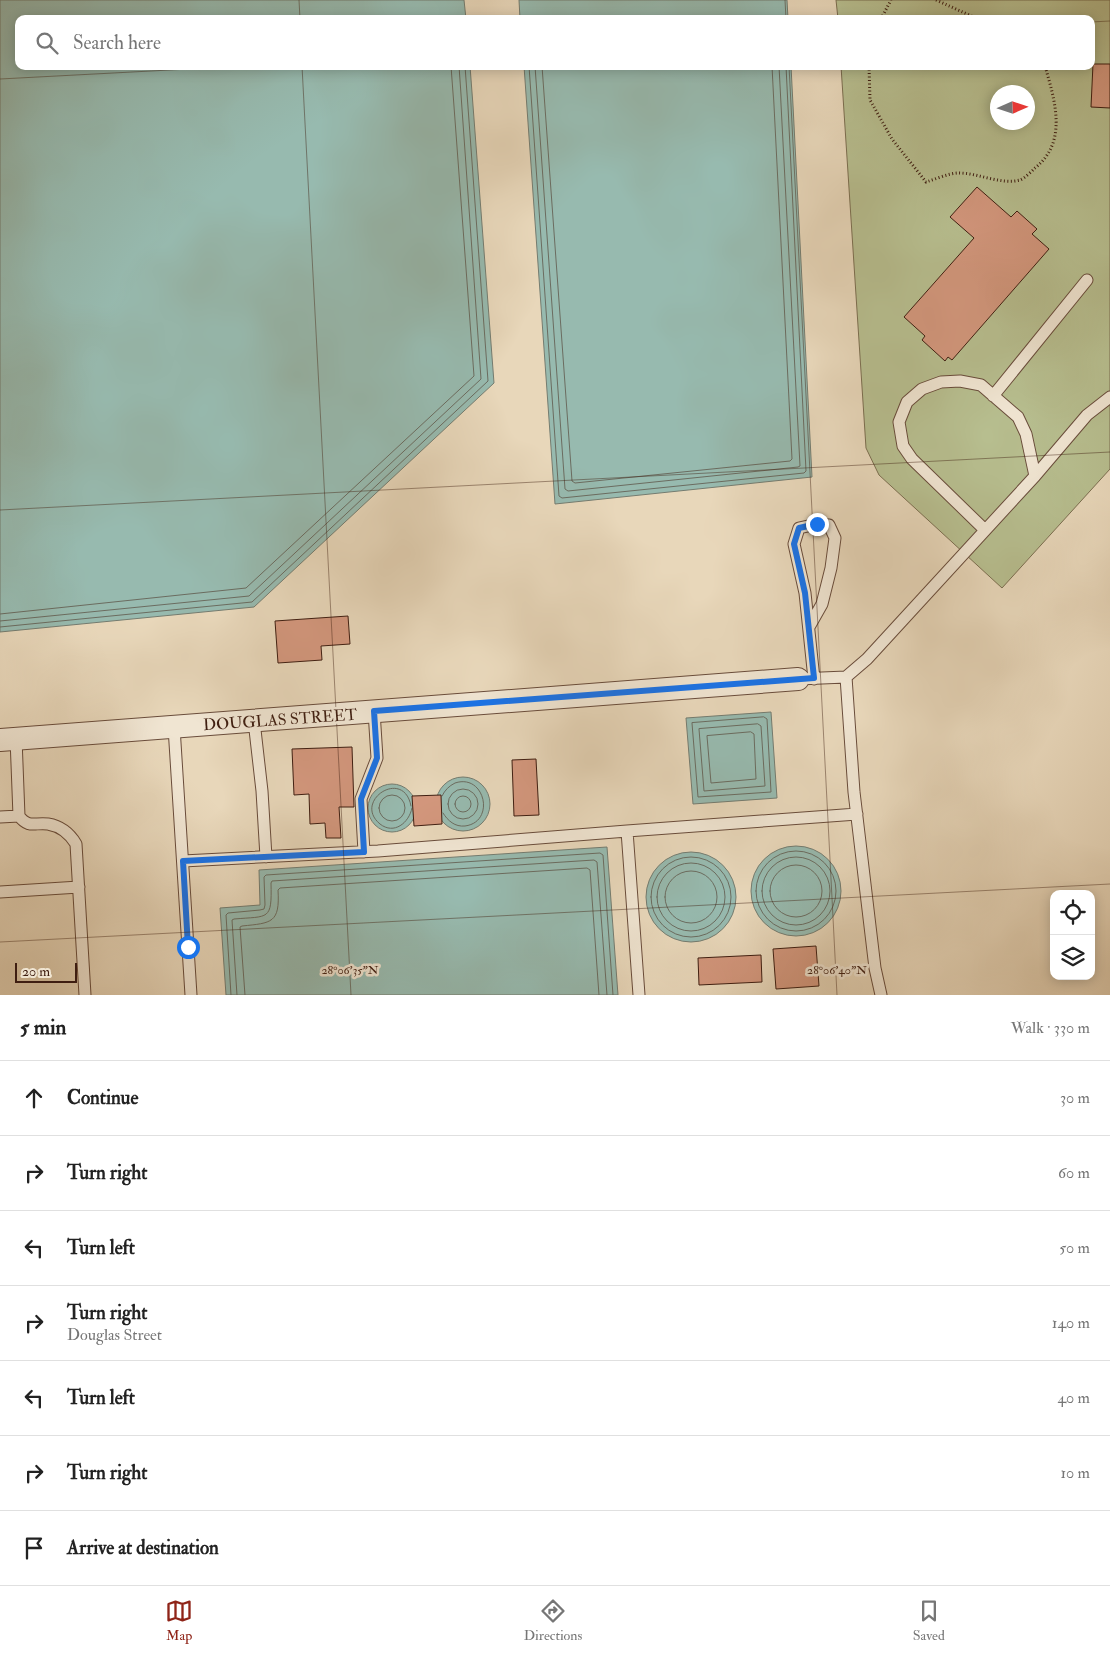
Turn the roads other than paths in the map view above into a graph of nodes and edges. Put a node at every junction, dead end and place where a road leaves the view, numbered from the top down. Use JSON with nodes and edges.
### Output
{"nodes":[{"id":1,"x":1087,"y":280,"type":"dead end"},
{"id":2,"x":993,"y":396,"type":"junction"},
{"id":3,"x":1110,"y":396,"type":"edge"},
{"id":4,"x":1035,"y":476,"type":"junction"},
{"id":5,"x":985,"y":530,"type":"junction"},
{"id":6,"x":809,"y":627,"type":"junction"},
{"id":7,"x":846,"y":677,"type":"junction"},
{"id":8,"x":806,"y":679,"type":"junction"},
{"id":9,"x":374,"y":711,"type":"junction"},
{"id":10,"x":254,"y":721,"type":"junction"},
{"id":11,"x":174,"y":727,"type":"junction"},
{"id":12,"x":8,"y":739,"type":"edge"},
{"id":13,"x":857,"y":814,"type":"junction"},
{"id":14,"x":19,"y":816,"type":"junction"},
{"id":15,"x":0,"y":817,"type":"edge"},
{"id":16,"x":628,"y":831,"type":"junction"},
{"id":17,"x":364,"y":852,"type":"junction"},
{"id":18,"x":266,"y":857,"type":"junction"},
{"id":19,"x":183,"y":861,"type":"junction"},
{"id":20,"x":79,"y":887,"type":"junction"},
{"id":21,"x":0,"y":892,"type":"edge"},
{"id":22,"x":85,"y":995,"type":"edge"},
{"id":23,"x":191,"y":995,"type":"edge"},
{"id":24,"x":639,"y":995,"type":"edge"},
{"id":25,"x":881,"y":995,"type":"edge"}],
"edges":[{"from":1,"to":2,"type":"lane"},
{"from":2,"to":4,"type":"lane"},
{"from":2,"to":5,"type":"lane"},
{"from":3,"to":4,"type":"lane"},
{"from":4,"to":5,"type":"lane"},
{"from":5,"to":7,"type":"lane"},
{"from":6,"to":6,"type":"lane"},
{"from":6,"to":8,"type":"lane"},
{"from":7,"to":8,"type":"lane"},
{"from":7,"to":13,"type":"lane"},
{"from":8,"to":9,"type":"street","name":"DOUGLAS STREET"},
{"from":9,"to":10,"type":"street","name":"DOUGLAS STREET"},
{"from":9,"to":17,"type":"lane"},
{"from":10,"to":11,"type":"street","name":"DOUGLAS STREET"},
{"from":10,"to":18,"type":"lane"},
{"from":11,"to":12,"type":"street","name":"DOUGLAS STREET"},
{"from":11,"to":19,"type":"lane"},
{"from":12,"to":14,"type":"lane"},
{"from":13,"to":16,"type":"lane"},
{"from":13,"to":25,"type":"lane"},
{"from":14,"to":15,"type":"lane"},
{"from":14,"to":20,"type":"lane"},
{"from":16,"to":17,"type":"lane"},
{"from":16,"to":24,"type":"lane"},
{"from":17,"to":18,"type":"lane"},
{"from":18,"to":19,"type":"lane"},
{"from":19,"to":23,"type":"lane"},
{"from":20,"to":21,"type":"lane"},
{"from":20,"to":22,"type":"lane"}]}
